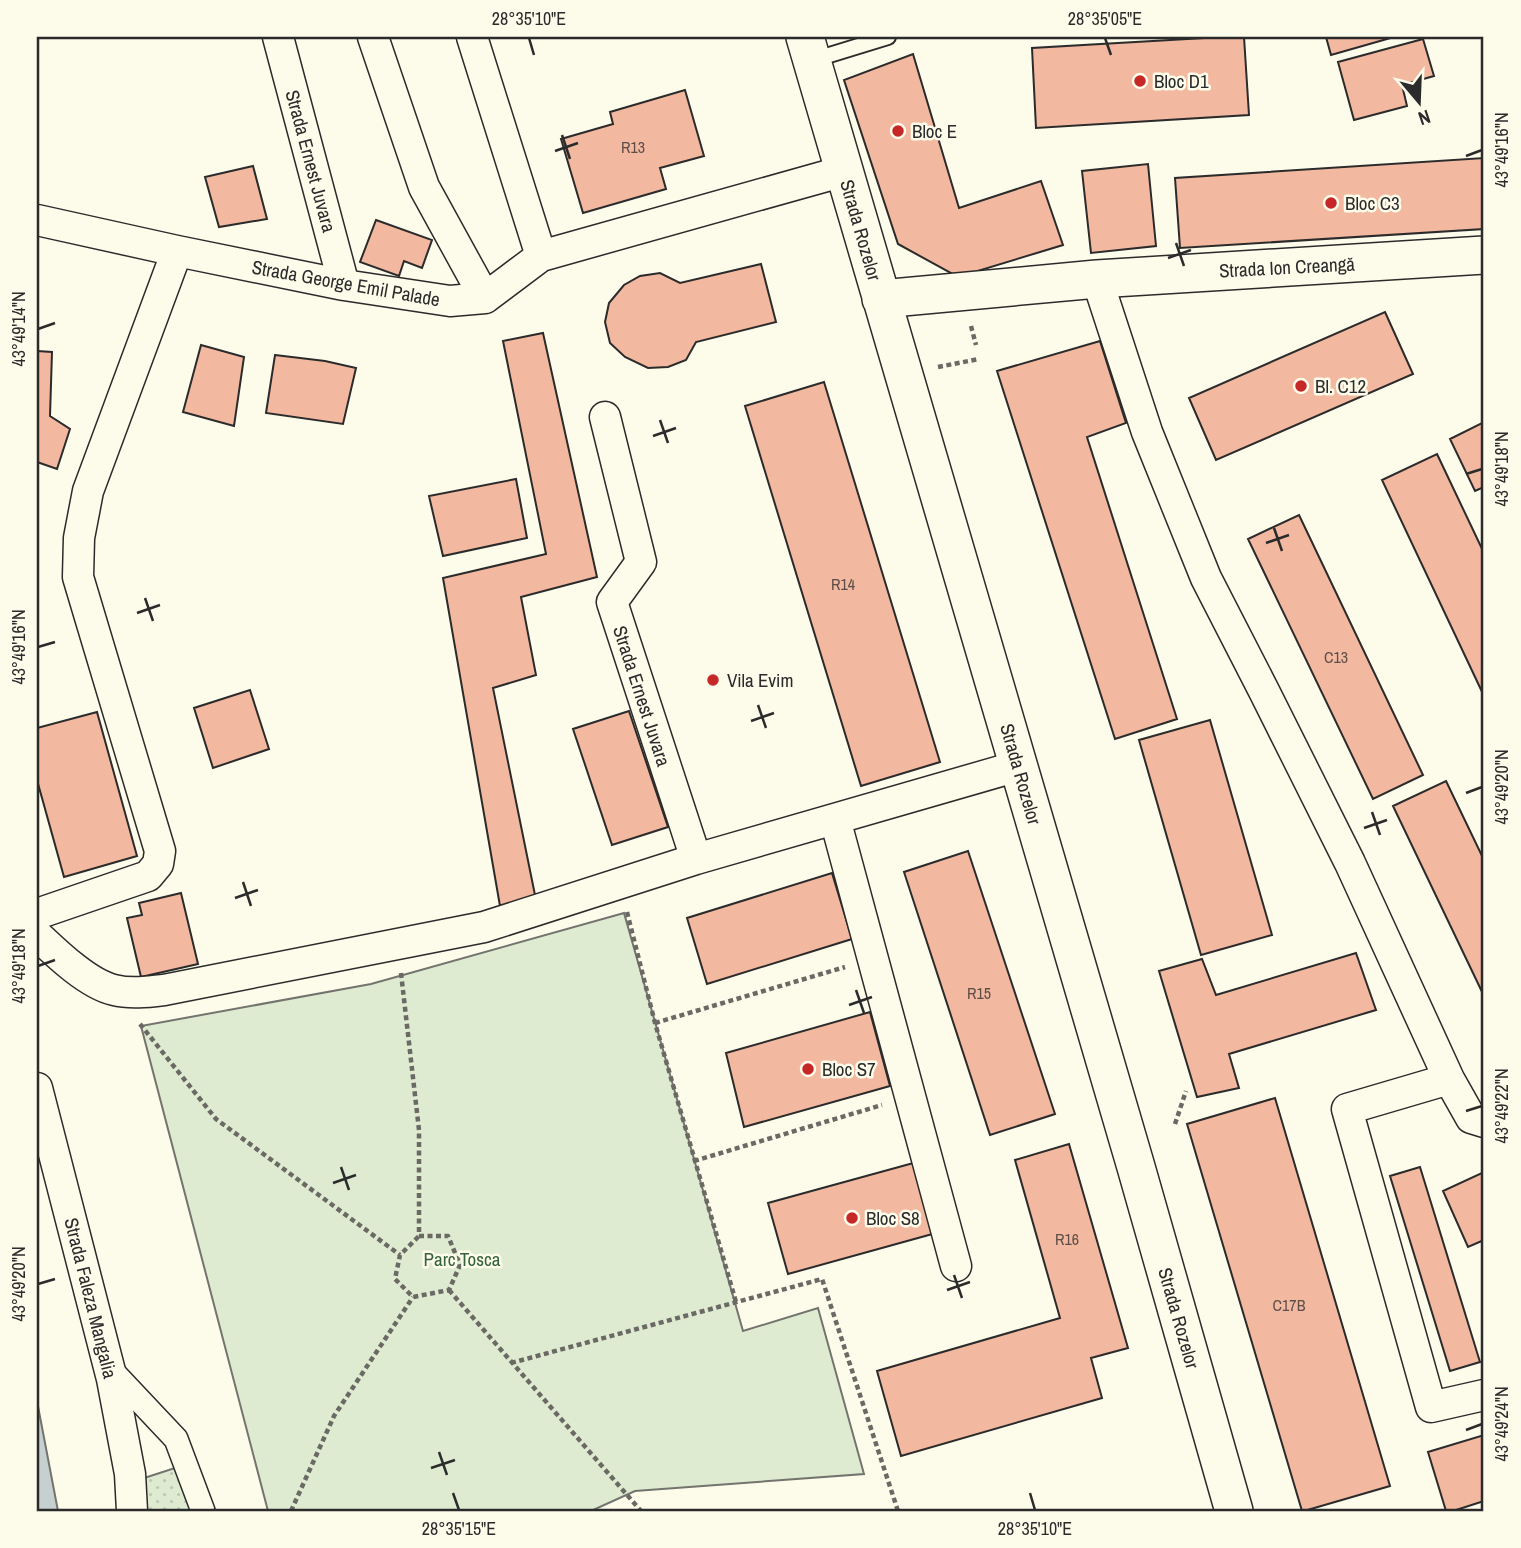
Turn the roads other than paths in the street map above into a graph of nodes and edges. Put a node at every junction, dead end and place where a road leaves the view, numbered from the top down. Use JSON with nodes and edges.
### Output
{"nodes":[{"id":1,"x":278,"y":37,"type":"edge"},
{"id":2,"x":373,"y":37,"type":"edge"},
{"id":3,"x":472,"y":37,"type":"edge"},
{"id":4,"x":888,"y":37,"type":"edge"},
{"id":5,"x":808,"y":49,"type":"edge"},
{"id":6,"x":844,"y":171,"type":"junction"},
{"id":7,"x":37,"y":220,"type":"edge"},
{"id":8,"x":177,"y":251,"type":"junction"},
{"id":9,"x":1484,"y":255,"type":"edge"},
{"id":10,"x":541,"y":256,"type":"junction"},
{"id":11,"x":1097,"y":279,"type":"junction"},
{"id":12,"x":344,"y":285,"type":"junction"},
{"id":13,"x":485,"y":298,"type":"junction"},
{"id":14,"x":881,"y":299,"type":"junction"},
{"id":15,"x":605,"y":417,"type":"dead end"},
{"id":16,"x":1018,"y":766,"type":"junction"},
{"id":17,"x":835,"y":819,"type":"junction"},
{"id":18,"x":696,"y":859,"type":"junction"},
{"id":19,"x":37,"y":914,"type":"edge"},
{"id":20,"x":37,"y":935,"type":"edge"},
{"id":21,"x":1449,"y":1079,"type":"junction"},
{"id":22,"x":37,"y":1088,"type":"edge"},
{"id":23,"x":1484,"y":1122,"type":"edge"},
{"id":24,"x":956,"y":1266,"type":"dead end"},
{"id":25,"x":110,"y":1368,"type":"junction"},
{"id":26,"x":1484,"y":1395,"type":"edge"},
{"id":27,"x":132,"y":1511,"type":"edge"},
{"id":28,"x":203,"y":1511,"type":"edge"},
{"id":29,"x":1234,"y":1511,"type":"edge"}],
"edges":[{"from":1,"to":12,"type":"street","name":"Strada Ernest Juvara"},
{"from":2,"to":13,"type":"street"},
{"from":3,"to":10,"type":"street"},
{"from":4,"to":5,"type":"lane"},
{"from":5,"to":6,"type":"street","name":"Strada Rozelor"},
{"from":6,"to":10,"type":"street"},
{"from":6,"to":14,"type":"street","name":"Strada Rozelor"},
{"from":7,"to":8,"type":"street","name":"Strada George Emil Palade"},
{"from":8,"to":12,"type":"street","name":"Strada George Emil Palade"},
{"from":8,"to":19,"type":"street"},
{"from":9,"to":11,"type":"street","name":"Strada Ion Creangă"},
{"from":10,"to":13,"type":"street"},
{"from":11,"to":14,"type":"street","name":"Strada Ion Creangă"},
{"from":11,"to":21,"type":"street"},
{"from":12,"to":13,"type":"street","name":"Strada George Emil Palade"},
{"from":14,"to":16,"type":"street","name":"Strada Rozelor"},
{"from":15,"to":18,"type":"street","name":"Strada Ernest Juvara"},
{"from":16,"to":17,"type":"street"},
{"from":16,"to":29,"type":"street","name":"Strada Rozelor"},
{"from":17,"to":18,"type":"street"},
{"from":17,"to":24,"type":"street"},
{"from":18,"to":20,"type":"street"},
{"from":21,"to":23,"type":"street"},
{"from":21,"to":26,"type":"street"},
{"from":22,"to":25,"type":"street","name":"Strada Faleza Mangalia"},
{"from":25,"to":27,"type":"street","name":"Strada Faleza Mangalia"},
{"from":25,"to":28,"type":"street"}]}
